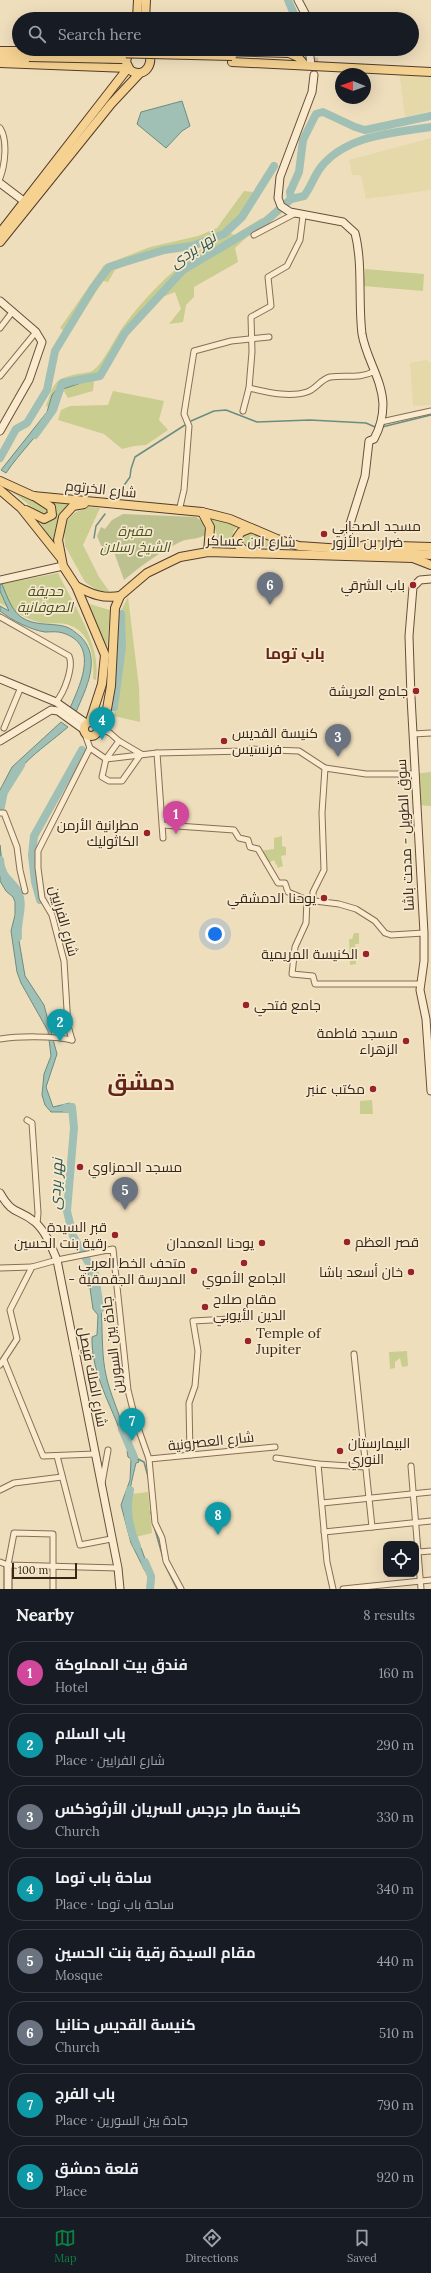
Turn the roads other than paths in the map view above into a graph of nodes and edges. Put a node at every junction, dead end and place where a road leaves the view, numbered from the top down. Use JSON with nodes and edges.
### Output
{"nodes":[{"id":1,"x":138,"y":0,"type":"edge"},
{"id":2,"x":146,"y":0,"type":"edge"},
{"id":3,"x":297,"y":0,"type":"edge"},
{"id":4,"x":137,"y":12,"type":"edge"},
{"id":5,"x":145,"y":12,"type":"edge"},
{"id":6,"x":301,"y":12,"type":"edge"},
{"id":7,"x":304,"y":12,"type":"edge"},
{"id":8,"x":0,"y":46,"type":"edge"},
{"id":9,"x":12,"y":47,"type":"edge"},
{"id":10,"x":0,"y":51,"type":"edge"},
{"id":11,"x":12,"y":52,"type":"edge"},
{"id":12,"x":12,"y":56,"type":"edge"},
{"id":13,"x":110,"y":56,"type":"edge"},
{"id":14,"x":128,"y":56,"type":"edge"},
{"id":15,"x":148,"y":56,"type":"edge"},
{"id":16,"x":296,"y":56,"type":"edge"},
{"id":17,"x":308,"y":56,"type":"edge"},
{"id":18,"x":0,"y":57,"type":"edge"},
{"id":19,"x":0,"y":63,"type":"edge"},
{"id":20,"x":307,"y":65,"type":"junction"},
{"id":21,"x":111,"y":67,"type":"junction"},
{"id":22,"x":128,"y":68,"type":"junction"},
{"id":23,"x":431,"y":72,"type":"edge"},
{"id":24,"x":139,"y":74,"type":"junction"},
{"id":25,"x":314,"y":75,"type":"tunnel mouth"},
{"id":26,"x":119,"y":79,"type":"junction"},
{"id":27,"x":0,"y":128,"type":"edge"},
{"id":28,"x":0,"y":178,"type":"edge"},
{"id":29,"x":0,"y":183,"type":"edge"},
{"id":30,"x":27,"y":203,"type":"junction"},
{"id":31,"x":292,"y":213,"type":"junction"},
{"id":32,"x":302,"y":216,"type":"junction"},
{"id":33,"x":0,"y":233,"type":"edge"},
{"id":34,"x":254,"y":235,"type":"dead end"},
{"id":35,"x":0,"y":242,"type":"edge"},
{"id":36,"x":0,"y":301,"type":"edge"},
{"id":37,"x":13,"y":311,"type":"junction"},
{"id":38,"x":0,"y":328,"type":"edge"},
{"id":39,"x":36,"y":332,"type":"junction"},
{"id":40,"x":269,"y":337,"type":"dead end"},
{"id":41,"x":252,"y":339,"type":"junction"},
{"id":42,"x":375,"y":371,"type":"junction"},
{"id":43,"x":0,"y":376,"type":"edge"},
{"id":44,"x":249,"y":388,"type":"junction"},
{"id":45,"x":243,"y":411,"type":"dead end"},
{"id":46,"x":431,"y":411,"type":"edge"},
{"id":47,"x":381,"y":422,"type":"junction"},
{"id":48,"x":0,"y":430,"type":"edge"},
{"id":49,"x":0,"y":481,"type":"edge"},
{"id":50,"x":0,"y":490,"type":"edge"},
{"id":51,"x":33,"y":496,"type":"junction"},
{"id":52,"x":95,"y":503,"type":"junction"},
{"id":53,"x":22,"y":508,"type":"junction"},
{"id":54,"x":179,"y":511,"type":"junction"},
{"id":55,"x":202,"y":512,"type":"junction"},
{"id":56,"x":251,"y":528,"type":"junction"},
{"id":57,"x":431,"y":547,"type":"edge"},
{"id":58,"x":350,"y":550,"type":"junction"},
{"id":59,"x":208,"y":552,"type":"junction"},
{"id":60,"x":247,"y":552,"type":"junction"},
{"id":61,"x":431,"y":554,"type":"edge"},
{"id":62,"x":61,"y":558,"type":"junction"},
{"id":63,"x":63,"y":566,"type":"junction"},
{"id":64,"x":431,"y":566,"type":"edge"},
{"id":65,"x":431,"y":579,"type":"edge"},
{"id":66,"x":1,"y":580,"type":"edge"},
{"id":67,"x":76,"y":586,"type":"junction"},
{"id":68,"x":120,"y":596,"type":"junction"},
{"id":69,"x":0,"y":617,"type":"edge"},
{"id":70,"x":0,"y":680,"type":"edge"},
{"id":71,"x":21,"y":687,"type":"junction"},
{"id":72,"x":56,"y":702,"type":"junction"},
{"id":73,"x":47,"y":711,"type":"junction"},
{"id":74,"x":86,"y":727,"type":"junction"},
{"id":75,"x":98,"y":727,"type":"junction"},
{"id":76,"x":2,"y":728,"type":"edge"},
{"id":77,"x":15,"y":732,"type":"junction"},
{"id":78,"x":431,"y":733,"type":"edge"},
{"id":79,"x":413,"y":734,"type":"junction"},
{"id":80,"x":0,"y":741,"type":"edge"},
{"id":81,"x":119,"y":741,"type":"junction"},
{"id":82,"x":90,"y":748,"type":"junction"},
{"id":83,"x":158,"y":753,"type":"junction"},
{"id":84,"x":141,"y":754,"type":"junction"},
{"id":85,"x":106,"y":759,"type":"junction"},
{"id":86,"x":325,"y":768,"type":"junction"},
{"id":87,"x":414,"y":774,"type":"junction"},
{"id":88,"x":2,"y":813,"type":"edge"},
{"id":89,"x":163,"y":825,"type":"junction"},
{"id":90,"x":163,"y":838,"type":"dead end"},
{"id":91,"x":25,"y":891,"type":"dead end"},
{"id":92,"x":307,"y":900,"type":"junction"},
{"id":93,"x":314,"y":901,"type":"junction"},
{"id":94,"x":424,"y":933,"type":"junction"},
{"id":95,"x":420,"y":984,"type":"junction"},
{"id":96,"x":0,"y":1040,"type":"edge"},
{"id":97,"x":429,"y":1054,"type":"edge"},
{"id":98,"x":431,"y":1091,"type":"edge"},
{"id":99,"x":27,"y":1120,"type":"dead end"},
{"id":100,"x":0,"y":1193,"type":"edge"},
{"id":101,"x":37,"y":1224,"type":"junction"},
{"id":102,"x":56,"y":1260,"type":"junction"},
{"id":103,"x":32,"y":1267,"type":"junction"},
{"id":104,"x":0,"y":1268,"type":"edge"},
{"id":105,"x":248,"y":1318,"type":"dead end"},
{"id":106,"x":354,"y":1354,"type":"dead end"},
{"id":107,"x":4,"y":1360,"type":"junction"},
{"id":108,"x":0,"y":1365,"type":"edge"},
{"id":109,"x":275,"y":1446,"type":"dead end"},
{"id":110,"x":108,"y":1450,"type":"dead end"},
{"id":111,"x":95,"y":1454,"type":"junction"},
{"id":112,"x":190,"y":1455,"type":"junction"},
{"id":113,"x":58,"y":1456,"type":"junction"},
{"id":114,"x":276,"y":1458,"type":"dead end"},
{"id":115,"x":149,"y":1459,"type":"junction"},
{"id":116,"x":318,"y":1464,"type":"junction"},
{"id":117,"x":411,"y":1466,"type":"dead end"},
{"id":118,"x":365,"y":1467,"type":"junction"},
{"id":119,"x":62,"y":1477,"type":"junction"},
{"id":120,"x":101,"y":1489,"type":"junction"},
{"id":121,"x":0,"y":1490,"type":"edge"},
{"id":122,"x":431,"y":1492,"type":"edge"},
{"id":123,"x":413,"y":1494,"type":"junction"},
{"id":124,"x":369,"y":1498,"type":"junction"},
{"id":125,"x":322,"y":1503,"type":"junction"},
{"id":126,"x":431,"y":1521,"type":"edge"},
{"id":127,"x":416,"y":1522,"type":"junction"},
{"id":128,"x":372,"y":1527,"type":"junction"},
{"id":129,"x":324,"y":1532,"type":"junction"},
{"id":130,"x":111,"y":1539,"type":"junction"},
{"id":131,"x":417,"y":1541,"type":"edge"},
{"id":132,"x":431,"y":1551,"type":"edge"},
{"id":133,"x":419,"y":1552,"type":"edge"},
{"id":134,"x":0,"y":1562,"type":"edge"},
{"id":135,"x":8,"y":1565,"type":"junction"},
{"id":136,"x":54,"y":1566,"type":"junction"},
{"id":137,"x":419,"y":1567,"type":"edge"},
{"id":138,"x":118,"y":1568,"type":"junction"},
{"id":139,"x":431,"y":1580,"type":"edge"},
{"id":140,"x":420,"y":1582,"type":"junction"},
{"id":141,"x":374,"y":1588,"type":"edge"},
{"id":142,"x":8,"y":1589,"type":"edge"},
{"id":143,"x":53,"y":1589,"type":"edge"},
{"id":144,"x":120,"y":1589,"type":"edge"},
{"id":145,"x":182,"y":1589,"type":"edge"},
{"id":146,"x":333,"y":1589,"type":"edge"},
{"id":147,"x":343,"y":1589,"type":"edge"},
{"id":148,"x":421,"y":1589,"type":"edge"}],
"edges":[{"from":1,"to":4,"type":"main road"},
{"from":2,"to":5,"type":"main road"},
{"from":3,"to":6,"type":"street"},
{"from":3,"to":7,"type":"street"},
{"from":8,"to":9,"type":"main road"},
{"from":10,"to":11,"type":"main road"},
{"from":12,"to":18,"type":"main road"},
{"from":13,"to":20,"type":"main road","bridge":true},
{"from":14,"to":22,"type":"main road"},
{"from":15,"to":24,"type":"main road"},
{"from":16,"to":20,"type":"main road"},
{"from":17,"to":20,"type":"street"},
{"from":19,"to":21,"type":"main road"},
{"from":20,"to":23,"type":"main road"},
{"from":21,"to":22,"type":"main road"},
{"from":21,"to":26,"type":"main road"},
{"from":22,"to":24,"type":"main road"},
{"from":22,"to":26,"type":"main road"},
{"from":24,"to":30,"type":"main road"},
{"from":25,"to":31,"type":"street"},
{"from":26,"to":30,"type":"main road"},
{"from":27,"to":28,"type":"street"},
{"from":29,"to":30,"type":"street"},
{"from":30,"to":33,"type":"main road"},
{"from":30,"to":35,"type":"main road"},
{"from":31,"to":32,"type":"street"},
{"from":31,"to":34,"type":"street"},
{"from":32,"to":41,"type":"street"},
{"from":32,"to":42,"type":"street"},
{"from":36,"to":37,"type":"street"},
{"from":37,"to":38,"type":"street"},
{"from":37,"to":39,"type":"street"},
{"from":39,"to":43,"type":"street"},
{"from":39,"to":48,"type":"street"},
{"from":40,"to":41,"type":"street"},
{"from":41,"to":44,"type":"street"},
{"from":41,"to":54,"type":"street"},
{"from":42,"to":44,"type":"street"},
{"from":42,"to":47,"type":"street"},
{"from":44,"to":45,"type":"street"},
{"from":46,"to":47,"type":"street"},
{"from":47,"to":58,"type":"street"},
{"from":49,"to":51,"type":"main road","name":"شارع الخرتوم"},
{"from":50,"to":53,"type":"main road"},
{"from":51,"to":52,"type":"main road","name":"شارع الخرتوم"},
{"from":51,"to":53,"type":"main road"},
{"from":52,"to":54,"type":"main road","name":"شارع الخرتوم"},
{"from":52,"to":62,"type":"main road"},
{"from":53,"to":62,"type":"main road"},
{"from":54,"to":55,"type":"main road","name":"شارع الخرتوم"},
{"from":55,"to":56,"type":"main road","name":"شارع ابن عساكر"},
{"from":55,"to":59,"type":"main road"},
{"from":56,"to":58,"type":"main road","name":"شارع ابن عساكر"},
{"from":56,"to":60,"type":"main road"},
{"from":57,"to":58,"type":"main road"},
{"from":58,"to":61,"type":"main road","name":"شارع ابن عساكر"},
{"from":59,"to":60,"type":"main road","name":"شارع ابن عساكر"},
{"from":59,"to":68,"type":"main road","name":"شارع ابن عساكر"},
{"from":60,"to":64,"type":"main road","name":"شارع ابن عساكر"},
{"from":62,"to":63,"type":"main road"},
{"from":63,"to":66,"type":"street"},
{"from":63,"to":67,"type":"main road"},
{"from":65,"to":79,"type":"street","name":"سوق الطويل - مدحت باشا"},
{"from":67,"to":68,"type":"main road"},
{"from":67,"to":74,"type":"main road"},
{"from":68,"to":75,"type":"main road"},
{"from":69,"to":72,"type":"street"},
{"from":70,"to":71,"type":"street"},
{"from":71,"to":72,"type":"street"},
{"from":71,"to":76,"type":"street"},
{"from":72,"to":73,"type":"street"},
{"from":72,"to":74,"type":"street"},
{"from":73,"to":74,"type":"street"},
{"from":73,"to":77,"type":"street"},
{"from":74,"to":75,"type":"main road"},
{"from":74,"to":75,"type":"main road"},
{"from":74,"to":82,"type":"street"},
{"from":75,"to":81,"type":"street"},
{"from":76,"to":77,"type":"street"},
{"from":77,"to":80,"type":"street"},
{"from":78,"to":79,"type":"street"},
{"from":79,"to":87,"type":"street","name":"سوق الطويل - مدحت باشا"},
{"from":81,"to":84,"type":"street"},
{"from":81,"to":85,"type":"street"},
{"from":82,"to":85,"type":"street"},
{"from":82,"to":96,"type":"street","name":"شارع الفرايين"},
{"from":83,"to":84,"type":"street"},
{"from":83,"to":86,"type":"street"},
{"from":83,"to":89,"type":"street"},
{"from":84,"to":85,"type":"street"},
{"from":84,"to":85,"type":"street"},
{"from":86,"to":87,"type":"street"},
{"from":86,"to":93,"type":"street"},
{"from":87,"to":94,"type":"street","name":"سوق الطويل - مدحت باشا"},
{"from":88,"to":91,"type":"street"},
{"from":89,"to":90,"type":"street"},
{"from":89,"to":92,"type":"street"},
{"from":92,"to":93,"type":"street"},
{"from":92,"to":95,"type":"street"},
{"from":93,"to":94,"type":"street"},
{"from":94,"to":95,"type":"street","name":"سوق الطويل - مدحت باشا"},
{"from":95,"to":97,"type":"street","name":"سوق الطويل - مدحت باشا"},
{"from":97,"to":98,"type":"street","name":"سوق الطويل - مدحت باشا"},
{"from":99,"to":101,"type":"street"},
{"from":100,"to":101,"type":"street","name":"شارع الملك فيصل"},
{"from":101,"to":102,"type":"street","name":"شارع الملك فيصل"},
{"from":102,"to":103,"type":"street"},
{"from":102,"to":111,"type":"street","name":"شارع الملك فيصل"},
{"from":102,"to":115,"type":"street","name":"جادة بين السورين"},
{"from":103,"to":104,"type":"street"},
{"from":103,"to":107,"type":"street"},
{"from":105,"to":112,"type":"street"},
{"from":106,"to":118,"type":"street"},
{"from":107,"to":108,"type":"street"},
{"from":107,"to":113,"type":"street"},
{"from":109,"to":112,"type":"street","name":"شارع العصرونية"},
{"from":110,"to":120,"type":"street"},
{"from":111,"to":113,"type":"street"},
{"from":111,"to":120,"type":"street","name":"شارع الملك فيصل"},
{"from":112,"to":115,"type":"street","name":"شارع العصرونية"},
{"from":113,"to":119,"type":"street"},
{"from":114,"to":116,"type":"street"},
{"from":115,"to":145,"type":"street","name":"جادة بين السورين"},
{"from":116,"to":118,"type":"street"},
{"from":116,"to":125,"type":"street"},
{"from":117,"to":123,"type":"street"},
{"from":118,"to":124,"type":"street"},
{"from":119,"to":121,"type":"street"},
{"from":119,"to":130,"type":"street"},
{"from":120,"to":130,"type":"street","name":"شارع الملك فيصل"},
{"from":122,"to":123,"type":"street"},
{"from":123,"to":124,"type":"street"},
{"from":123,"to":127,"type":"street"},
{"from":124,"to":125,"type":"street"},
{"from":124,"to":128,"type":"street"},
{"from":125,"to":129,"type":"street"},
{"from":126,"to":127,"type":"street"},
{"from":127,"to":128,"type":"street"},
{"from":127,"to":131,"type":"street"},
{"from":128,"to":129,"type":"street"},
{"from":129,"to":146,"type":"street"},
{"from":130,"to":138,"type":"street","name":"شارع الملك فيصل"},
{"from":132,"to":133,"type":"street"},
{"from":134,"to":135,"type":"street"},
{"from":135,"to":136,"type":"street"},
{"from":135,"to":136,"type":"street"},
{"from":135,"to":142,"type":"street"},
{"from":136,"to":138,"type":"street"},
{"from":136,"to":143,"type":"street"},
{"from":137,"to":140,"type":"street"},
{"from":138,"to":144,"type":"street","name":"شارع الملك فيصل"},
{"from":139,"to":140,"type":"street"},
{"from":140,"to":141,"type":"street"},
{"from":140,"to":148,"type":"street"},
{"from":141,"to":147,"type":"street"}]}
